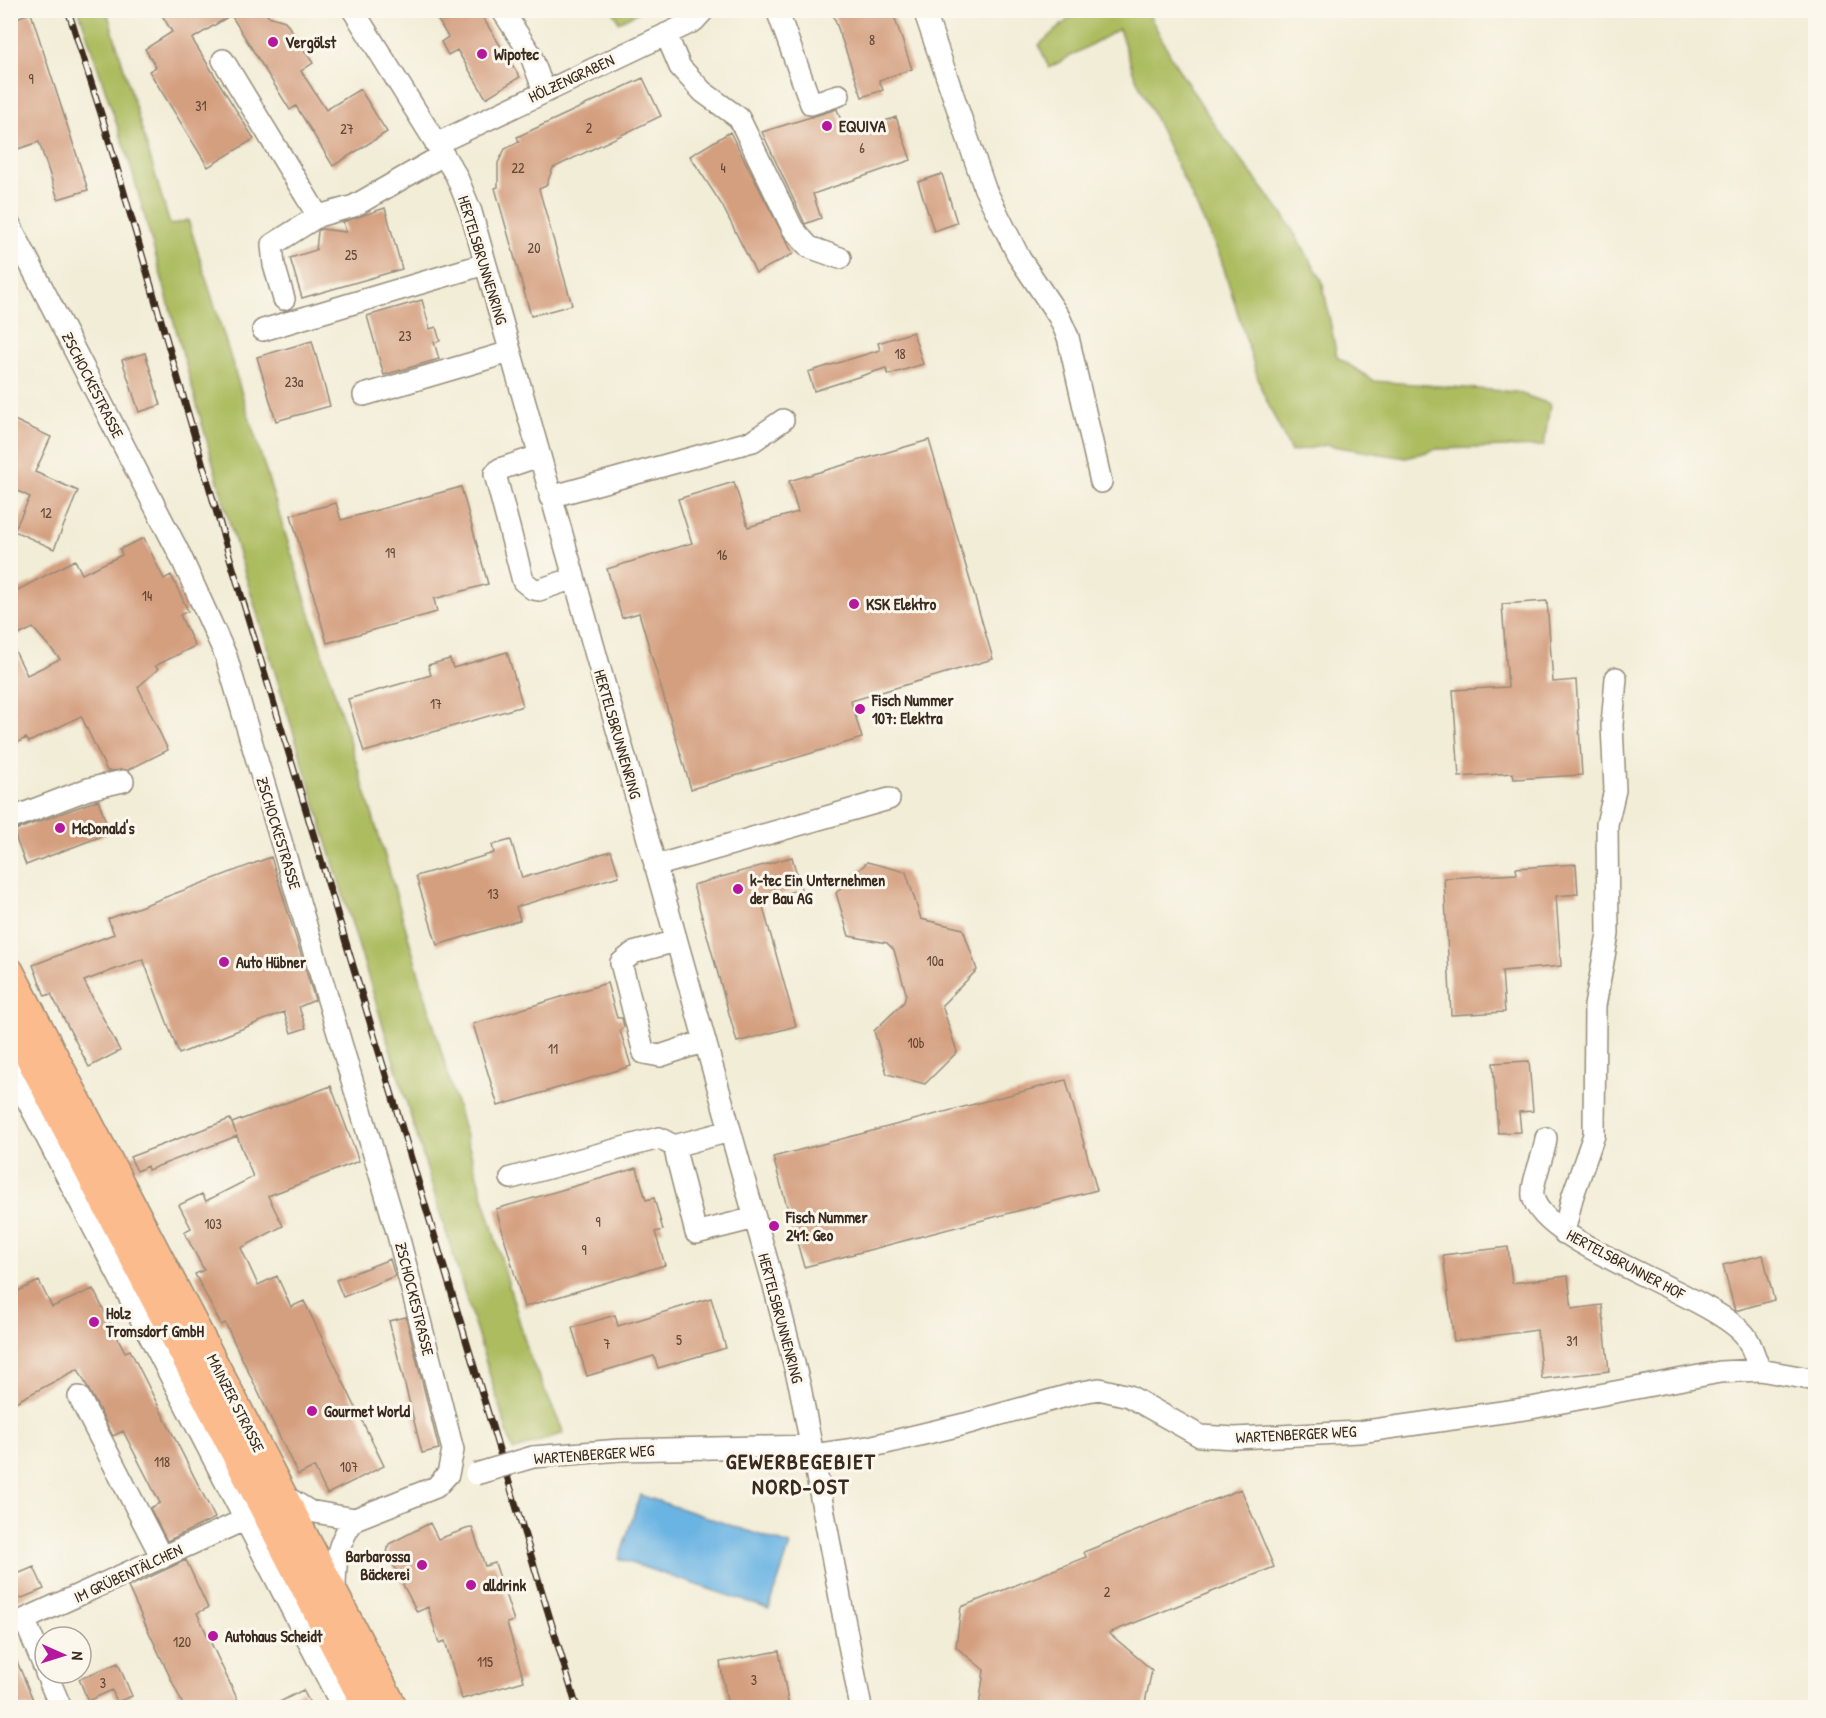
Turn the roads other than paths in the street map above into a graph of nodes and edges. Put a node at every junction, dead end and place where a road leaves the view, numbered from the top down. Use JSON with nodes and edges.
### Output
{"nodes":[{"id":1,"x":353,"y":10,"type":"edge"},
{"id":2,"x":502,"y":10,"type":"edge"},
{"id":3,"x":704,"y":10,"type":"edge"},
{"id":4,"x":777,"y":10,"type":"edge"},
{"id":5,"x":924,"y":10,"type":"edge"},
{"id":6,"x":666,"y":34,"type":"junction"},
{"id":7,"x":223,"y":60,"type":"dead end"},
{"id":8,"x":544,"y":91,"type":"junction"},
{"id":9,"x":839,"y":94,"type":"dead end"},
{"id":10,"x":439,"y":149,"type":"junction"},
{"id":11,"x":318,"y":216,"type":"junction"},
{"id":12,"x":10,"y":225,"type":"edge"},
{"id":13,"x":840,"y":258,"type":"dead end"},
{"id":14,"x":485,"y":264,"type":"junction"},
{"id":15,"x":284,"y":299,"type":"dead end"},
{"id":16,"x":263,"y":330,"type":"dead end"},
{"id":17,"x":510,"y":352,"type":"junction"},
{"id":18,"x":364,"y":395,"type":"dead end"},
{"id":19,"x":783,"y":420,"type":"dead end"},
{"id":20,"x":539,"y":456,"type":"junction"},
{"id":21,"x":1101,"y":482,"type":"dead end"},
{"id":22,"x":550,"y":497,"type":"junction"},
{"id":23,"x":574,"y":578,"type":"junction"},
{"id":24,"x":1616,"y":678,"type":"dead end"},
{"id":25,"x":123,"y":781,"type":"dead end"},
{"id":26,"x":889,"y":799,"type":"dead end"},
{"id":27,"x":10,"y":819,"type":"edge"},
{"id":28,"x":655,"y":866,"type":"junction"},
{"id":29,"x":676,"y":940,"type":"junction"},
{"id":30,"x":10,"y":971,"type":"edge"},
{"id":31,"x":10,"y":1020,"type":"edge"},
{"id":32,"x":705,"y":1041,"type":"junction"},
{"id":33,"x":10,"y":1067,"type":"edge"},
{"id":34,"x":730,"y":1131,"type":"junction"},
{"id":35,"x":1546,"y":1138,"type":"dead end"},
{"id":36,"x":674,"y":1146,"type":"junction"},
{"id":37,"x":511,"y":1178,"type":"dead end"},
{"id":38,"x":755,"y":1218,"type":"junction"},
{"id":39,"x":1564,"y":1233,"type":"junction"},
{"id":40,"x":1760,"y":1370,"type":"junction"},
{"id":41,"x":1815,"y":1380,"type":"edge"},
{"id":42,"x":79,"y":1397,"type":"dead end"},
{"id":43,"x":812,"y":1451,"type":"junction"},
{"id":44,"x":448,"y":1474,"type":"junction"},
{"id":45,"x":283,"y":1495,"type":"junction"},
{"id":46,"x":246,"y":1519,"type":"junction"},
{"id":47,"x":355,"y":1519,"type":"junction"},
{"id":48,"x":162,"y":1558,"type":"junction"},
{"id":49,"x":335,"y":1594,"type":"junction"},
{"id":50,"x":18,"y":1624,"type":"edge"},
{"id":51,"x":33,"y":1649,"type":"edge"},
{"id":52,"x":52,"y":1685,"type":"edge"},
{"id":53,"x":61,"y":1707,"type":"edge"},
{"id":54,"x":344,"y":1707,"type":"edge"},
{"id":55,"x":367,"y":1707,"type":"edge"},
{"id":56,"x":393,"y":1707,"type":"edge"},
{"id":57,"x":861,"y":1707,"type":"edge"}],
"edges":[{"from":1,"to":10,"type":"street","name":"HERTELSBRUNNENRING"},
{"from":2,"to":8,"type":"street"},
{"from":3,"to":6,"type":"street","name":"HÖLZENGRABEN"},
{"from":4,"to":9,"type":"street"},
{"from":5,"to":21,"type":"street"},
{"from":6,"to":8,"type":"street","name":"HÖLZENGRABEN"},
{"from":6,"to":13,"type":"street"},
{"from":7,"to":11,"type":"street"},
{"from":8,"to":10,"type":"street","name":"HÖLZENGRABEN"},
{"from":10,"to":11,"type":"street","name":"HÖLZENGRABEN"},
{"from":10,"to":14,"type":"street","name":"HERTELSBRUNNENRING"},
{"from":11,"to":15,"type":"street","name":"HÖLZENGRABEN"},
{"from":12,"to":44,"type":"street","name":"ZSCHOCKESTRASSE"},
{"from":14,"to":16,"type":"street"},
{"from":14,"to":17,"type":"street","name":"HERTELSBRUNNENRING"},
{"from":17,"to":18,"type":"street"},
{"from":17,"to":20,"type":"street","name":"HERTELSBRUNNENRING"},
{"from":19,"to":22,"type":"street"},
{"from":20,"to":22,"type":"street","name":"HERTELSBRUNNENRING"},
{"from":20,"to":23,"type":"street"},
{"from":22,"to":23,"type":"street","name":"HERTELSBRUNNENRING"},
{"from":23,"to":28,"type":"street","name":"HERTELSBRUNNENRING"},
{"from":24,"to":39,"type":"street"},
{"from":25,"to":27,"type":"street"},
{"from":26,"to":28,"type":"street"},
{"from":28,"to":29,"type":"street","name":"HERTELSBRUNNENRING"},
{"from":29,"to":32,"type":"street","name":"HERTELSBRUNNENRING"},
{"from":29,"to":32,"type":"street"},
{"from":30,"to":45,"type":"main road","name":"MAINZER STRASSE"},
{"from":31,"to":55,"type":"main road","name":"MAINZER STRASSE"},
{"from":32,"to":34,"type":"street","name":"HERTELSBRUNNENRING"},
{"from":33,"to":46,"type":"street"},
{"from":34,"to":36,"type":"street"},
{"from":34,"to":38,"type":"street","name":"HERTELSBRUNNENRING"},
{"from":35,"to":39,"type":"street","name":"HERTELSBRUNNER HOF"},
{"from":36,"to":37,"type":"street"},
{"from":36,"to":38,"type":"street"},
{"from":38,"to":43,"type":"street","name":"HERTELSBRUNNENRING"},
{"from":39,"to":40,"type":"street","name":"HERTELSBRUNNER HOF"},
{"from":40,"to":41,"type":"street","name":"WARTENBERGER WEG"},
{"from":40,"to":43,"type":"street","name":"WARTENBERGER WEG"},
{"from":42,"to":48,"type":"street"},
{"from":43,"to":44,"type":"street","name":"WARTENBERGER WEG","bridge":true},
{"from":43,"to":57,"type":"street","name":"HERTELSBRUNNENRING"},
{"from":44,"to":47,"type":"street"},
{"from":45,"to":47,"type":"street"},
{"from":45,"to":49,"type":"main road","name":"MAINZER STRASSE"},
{"from":46,"to":48,"type":"street","name":"IM GRÜBENTÄLCHEN"},
{"from":46,"to":54,"type":"street"},
{"from":47,"to":49,"type":"street"},
{"from":48,"to":50,"type":"street","name":"IM GRÜBENTÄLCHEN"},
{"from":49,"to":56,"type":"main road","name":"MAINZER STRASSE"},
{"from":50,"to":51,"type":"street"},
{"from":52,"to":53,"type":"street"}]}
